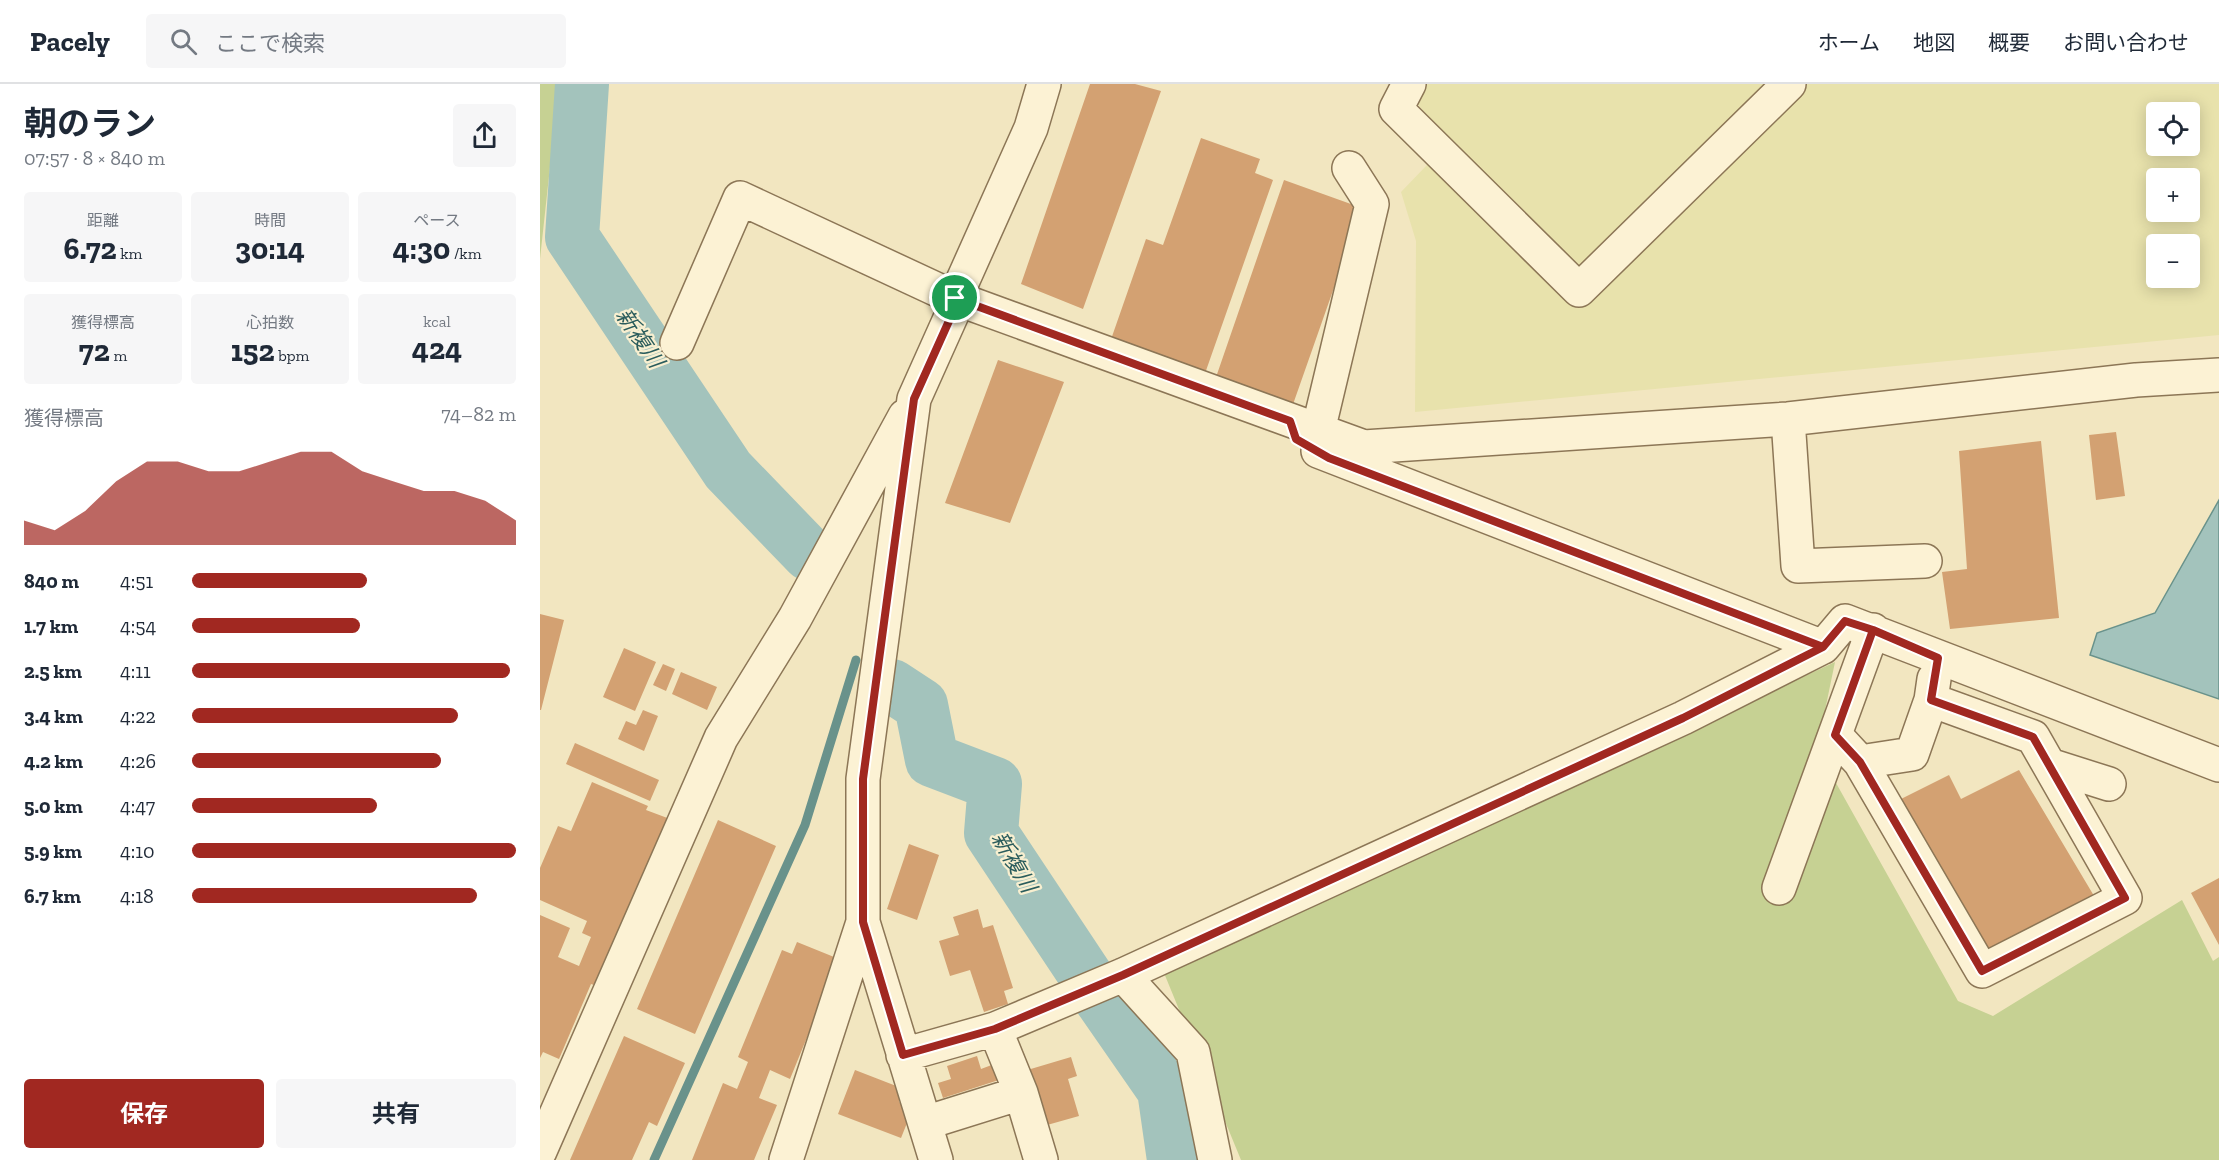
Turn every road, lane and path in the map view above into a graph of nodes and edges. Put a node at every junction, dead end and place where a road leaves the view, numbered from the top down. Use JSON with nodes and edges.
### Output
{"nodes":[{"id":1,"x":1044,"y":84,"type":"edge"},
{"id":2,"x":1409,"y":84,"type":"edge"},
{"id":3,"x":1789,"y":84,"type":"edge"},
{"id":4,"x":1349,"y":168,"type":"dead end"},
{"id":5,"x":955,"y":298,"type":"junction"},
{"id":6,"x":677,"y":343,"type":"dead end"},
{"id":7,"x":2219,"y":375,"type":"edge"},
{"id":8,"x":914,"y":399,"type":"junction"},
{"id":9,"x":1788,"y":418,"type":"junction"},
{"id":10,"x":1304,"y":426,"type":"junction"},
{"id":11,"x":1925,"y":561,"type":"dead end"},
{"id":12,"x":1873,"y":630,"type":"junction"},
{"id":13,"x":1823,"y":647,"type":"junction"},
{"id":14,"x":1938,"y":658,"type":"junction"},
{"id":15,"x":1931,"y":700,"type":"junction"},
{"id":16,"x":1835,"y":735,"type":"junction"},
{"id":17,"x":1860,"y":762,"type":"junction"},
{"id":18,"x":2049,"y":765,"type":"junction"},
{"id":19,"x":2219,"y":765,"type":"edge"},
{"id":20,"x":2109,"y":784,"type":"dead end"},
{"id":21,"x":1779,"y":888,"type":"dead end"},
{"id":22,"x":863,"y":922,"type":"junction"},
{"id":23,"x":1123,"y":975,"type":"junction"},
{"id":24,"x":995,"y":1029,"type":"junction"},
{"id":25,"x":903,"y":1055,"type":"junction"},
{"id":26,"x":1021,"y":1093,"type":"junction"},
{"id":27,"x":925,"y":1123,"type":"junction"},
{"id":28,"x":540,"y":1151,"type":"edge"},
{"id":29,"x":786,"y":1160,"type":"edge"},
{"id":30,"x":936,"y":1160,"type":"edge"},
{"id":31,"x":1041,"y":1160,"type":"edge"},
{"id":32,"x":1215,"y":1160,"type":"edge"}],
"edges":[{"from":1,"to":5,"type":"street"},
{"from":2,"to":3,"type":"street"},
{"from":4,"to":10,"type":"street"},
{"from":5,"to":6,"type":"street"},
{"from":5,"to":8,"type":"street"},
{"from":5,"to":10,"type":"street"},
{"from":7,"to":9,"type":"street"},
{"from":8,"to":22,"type":"street"},
{"from":8,"to":28,"type":"street"},
{"from":9,"to":10,"type":"street"},
{"from":9,"to":11,"type":"street"},
{"from":10,"to":13,"type":"street"},
{"from":12,"to":13,"type":"street"},
{"from":12,"to":14,"type":"street"},
{"from":12,"to":16,"type":"street"},
{"from":13,"to":23,"type":"street"},
{"from":14,"to":15,"type":"street"},
{"from":14,"to":19,"type":"street"},
{"from":15,"to":17,"type":"street"},
{"from":15,"to":18,"type":"street"},
{"from":16,"to":17,"type":"street"},
{"from":16,"to":21,"type":"street"},
{"from":17,"to":18,"type":"street"},
{"from":18,"to":20,"type":"street"},
{"from":22,"to":25,"type":"street"},
{"from":22,"to":29,"type":"street"},
{"from":23,"to":24,"type":"street"},
{"from":23,"to":32,"type":"street"},
{"from":24,"to":25,"type":"street"},
{"from":24,"to":26,"type":"street"},
{"from":25,"to":27,"type":"street"},
{"from":26,"to":27,"type":"street"},
{"from":26,"to":31,"type":"street"},
{"from":27,"to":30,"type":"street"}]}
